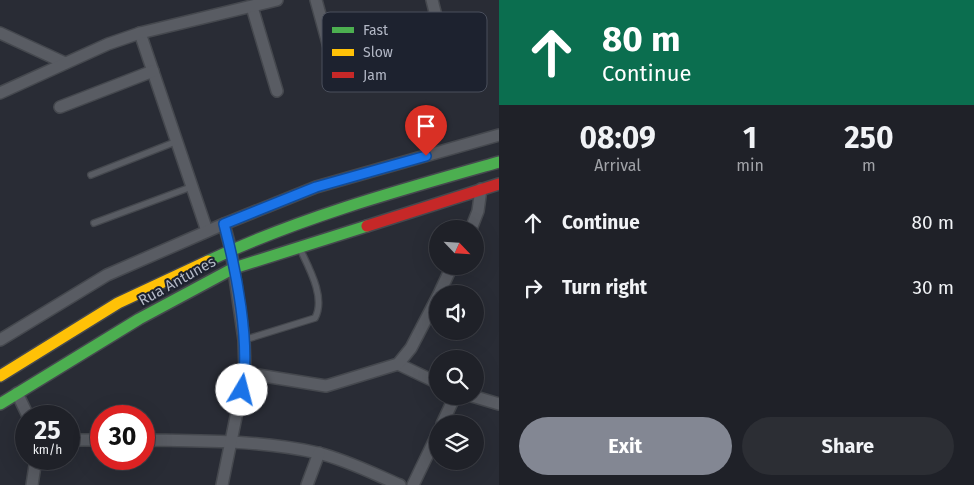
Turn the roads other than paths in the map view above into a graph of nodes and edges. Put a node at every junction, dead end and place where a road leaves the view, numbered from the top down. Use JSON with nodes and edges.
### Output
{"nodes":[{"id":1,"x":277,"y":0,"type":"edge"},
{"id":2,"x":316,"y":0,"type":"edge"},
{"id":3,"x":252,"y":7,"type":"junction"},
{"id":4,"x":322,"y":22,"type":"edge"},
{"id":5,"x":0,"y":33,"type":"edge"},
{"id":6,"x":140,"y":33,"type":"junction"},
{"id":7,"x":64,"y":63,"type":"junction"},
{"id":8,"x":153,"y":71,"type":"junction"},
{"id":9,"x":277,"y":91,"type":"dead end"},
{"id":10,"x":0,"y":93,"type":"edge"},
{"id":11,"x":60,"y":108,"type":"dead end"},
{"id":12,"x":499,"y":134,"type":"edge"},
{"id":13,"x":175,"y":142,"type":"junction"},
{"id":14,"x":499,"y":162,"type":"edge"},
{"id":15,"x":91,"y":175,"type":"dead end"},
{"id":16,"x":499,"y":184,"type":"edge"},
{"id":17,"x":191,"y":187,"type":"junction"},
{"id":18,"x":481,"y":189,"type":"junction"},
{"id":19,"x":474,"y":220,"type":"edge"},
{"id":20,"x":94,"y":223,"type":"dead end"},
{"id":21,"x":224,"y":224,"type":"junction"},
{"id":22,"x":207,"y":231,"type":"junction"},
{"id":23,"x":300,"y":247,"type":"junction"},
{"id":24,"x":230,"y":250,"type":"junction"},
{"id":25,"x":234,"y":268,"type":"junction"},
{"id":26,"x":429,"y":313,"type":"edge"},
{"id":27,"x":0,"y":340,"type":"edge"},
{"id":28,"x":244,"y":340,"type":"junction"},
{"id":29,"x":398,"y":364,"type":"junction"},
{"id":30,"x":245,"y":373,"type":"junction"},
{"id":31,"x":0,"y":376,"type":"edge"},
{"id":32,"x":429,"y":379,"type":"edge"},
{"id":33,"x":17,"y":393,"type":"junction"},
{"id":34,"x":484,"y":400,"type":"edge"},
{"id":35,"x":0,"y":404,"type":"edge"},
{"id":36,"x":499,"y":404,"type":"edge"},
{"id":37,"x":23,"y":405,"type":"edge"},
{"id":38,"x":155,"y":440,"type":"edge"},
{"id":39,"x":231,"y":441,"type":"junction"},
{"id":40,"x":429,"y":450,"type":"edge"},
{"id":41,"x":319,"y":454,"type":"junction"},
{"id":42,"x":34,"y":470,"type":"edge"},
{"id":43,"x":32,"y":485,"type":"edge"},
{"id":44,"x":222,"y":485,"type":"edge"},
{"id":45,"x":307,"y":485,"type":"edge"},
{"id":46,"x":400,"y":485,"type":"edge"},
{"id":47,"x":412,"y":485,"type":"edge"}],
"edges":[{"from":1,"to":3,"type":"street"},
{"from":2,"to":4,"type":"street"},
{"from":3,"to":6,"type":"street"},
{"from":3,"to":9,"type":"street"},
{"from":5,"to":7,"type":"street"},
{"from":6,"to":7,"type":"street"},
{"from":6,"to":8,"type":"street"},
{"from":7,"to":10,"type":"street"},
{"from":8,"to":11,"type":"street"},
{"from":8,"to":13,"type":"street"},
{"from":12,"to":21,"type":"street"},
{"from":13,"to":15,"type":"lane"},
{"from":13,"to":17,"type":"street"},
{"from":14,"to":24,"type":"main road"},
{"from":16,"to":18,"type":"main road","name":"Rua Antunes"},
{"from":17,"to":20,"type":"lane"},
{"from":17,"to":22,"type":"street"},
{"from":18,"to":19,"type":"street"},
{"from":18,"to":23,"type":"main road","name":"Rua Antunes"},
{"from":21,"to":22,"type":"street"},
{"from":21,"to":24,"type":"street"},
{"from":22,"to":27,"type":"street"},
{"from":23,"to":25,"type":"main road","name":"Rua Antunes"},
{"from":23,"to":28,"type":"lane"},
{"from":24,"to":25,"type":"street"},
{"from":24,"to":31,"type":"main road"},
{"from":25,"to":28,"type":"street"},
{"from":25,"to":33,"type":"main road","name":"Rua Antunes"},
{"from":26,"to":29,"type":"street"},
{"from":28,"to":30,"type":"street"},
{"from":29,"to":30,"type":"street"},
{"from":29,"to":32,"type":"street"},
{"from":30,"to":39,"type":"street"},
{"from":33,"to":35,"type":"main road","name":"Rua Antunes"},
{"from":33,"to":37,"type":"street"},
{"from":34,"to":36,"type":"street"},
{"from":38,"to":39,"type":"street"},
{"from":39,"to":41,"type":"street"},
{"from":39,"to":44,"type":"street"},
{"from":40,"to":47,"type":"street"},
{"from":41,"to":45,"type":"street"},
{"from":41,"to":46,"type":"street"},
{"from":42,"to":43,"type":"street"}]}
